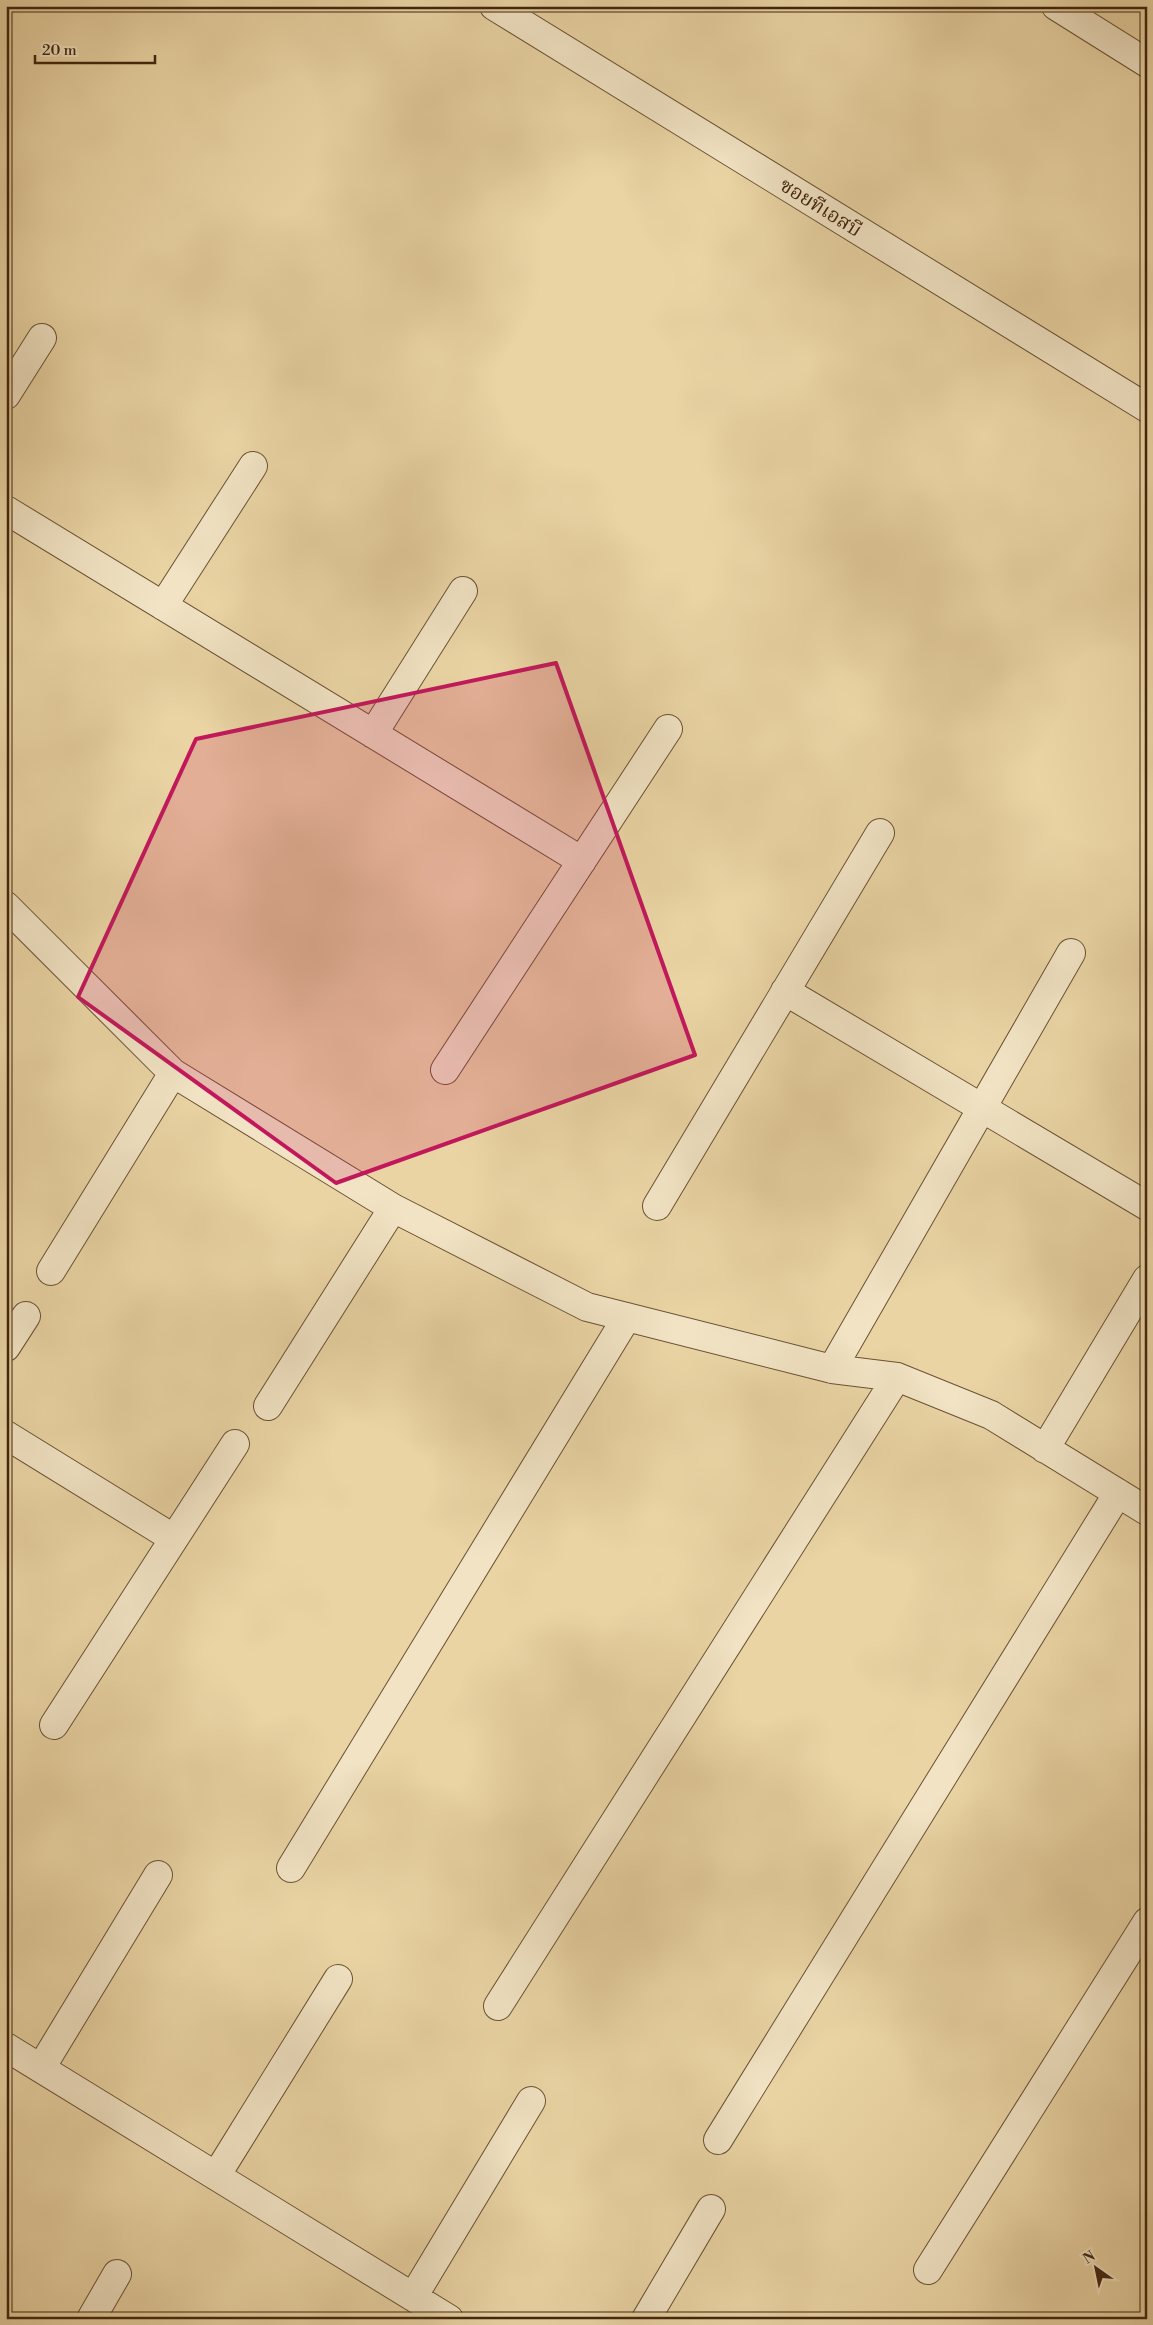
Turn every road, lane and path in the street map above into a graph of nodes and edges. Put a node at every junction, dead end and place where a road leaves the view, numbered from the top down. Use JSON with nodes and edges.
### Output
{"nodes":[{"id":1,"x":494,"y":6,"type":"edge"},
{"id":2,"x":1056,"y":6,"type":"edge"},
{"id":3,"x":1147,"y":63,"type":"edge"},
{"id":4,"x":42,"y":338,"type":"dead end"},
{"id":5,"x":6,"y":395,"type":"edge"},
{"id":6,"x":1147,"y":408,"type":"edge"},
{"id":7,"x":253,"y":466,"type":"dead end"},
{"id":8,"x":6,"y":510,"type":"edge"},
{"id":9,"x":463,"y":590,"type":"dead end"},
{"id":10,"x":163,"y":606,"type":"junction"},
{"id":11,"x":668,"y":729,"type":"dead end"},
{"id":12,"x":374,"y":734,"type":"junction"},
{"id":13,"x":880,"y":833,"type":"dead end"},
{"id":14,"x":582,"y":861,"type":"junction"},
{"id":15,"x":6,"y":906,"type":"edge"},
{"id":16,"x":1071,"y":953,"type":"dead end"},
{"id":17,"x":785,"y":991,"type":"junction"},
{"id":18,"x":445,"y":1070,"type":"dead end"},
{"id":19,"x":173,"y":1073,"type":"junction"},
{"id":20,"x":982,"y":1107,"type":"junction"},
{"id":21,"x":657,"y":1206,"type":"dead end"},
{"id":22,"x":1147,"y":1206,"type":"edge"},
{"id":23,"x":393,"y":1208,"type":"junction"},
{"id":24,"x":51,"y":1271,"type":"dead end"},
{"id":25,"x":1147,"y":1279,"type":"edge"},
{"id":26,"x":26,"y":1316,"type":"dead end"},
{"id":27,"x":627,"y":1317,"type":"junction"},
{"id":28,"x":6,"y":1347,"type":"edge"},
{"id":29,"x":832,"y":1369,"type":"junction"},
{"id":30,"x":897,"y":1377,"type":"junction"},
{"id":31,"x":268,"y":1406,"type":"dead end"},
{"id":32,"x":6,"y":1435,"type":"edge"},
{"id":33,"x":235,"y":1444,"type":"dead end"},
{"id":34,"x":1046,"y":1449,"type":"junction"},
{"id":35,"x":1118,"y":1493,"type":"junction"},
{"id":36,"x":1147,"y":1511,"type":"edge"},
{"id":37,"x":173,"y":1538,"type":"junction"},
{"id":38,"x":54,"y":1725,"type":"dead end"},
{"id":39,"x":291,"y":1868,"type":"dead end"},
{"id":40,"x":158,"y":1875,"type":"dead end"},
{"id":41,"x":1147,"y":1922,"type":"edge"},
{"id":42,"x":338,"y":1979,"type":"dead end"},
{"id":43,"x":498,"y":2006,"type":"dead end"},
{"id":44,"x":6,"y":2047,"type":"edge"},
{"id":45,"x":41,"y":2068,"type":"junction"},
{"id":46,"x":531,"y":2101,"type":"dead end"},
{"id":47,"x":718,"y":2140,"type":"dead end"},
{"id":48,"x":216,"y":2176,"type":"junction"},
{"id":49,"x":711,"y":2209,"type":"dead end"},
{"id":50,"x":928,"y":2270,"type":"dead end"},
{"id":51,"x":117,"y":2274,"type":"dead end"},
{"id":52,"x":413,"y":2296,"type":"junction"},
{"id":53,"x":91,"y":2319,"type":"edge"},
{"id":54,"x":449,"y":2319,"type":"edge"},
{"id":55,"x":646,"y":2319,"type":"edge"}],
"edges":[{"from":1,"to":6,"type":"street","name":"ซอยทีเอสบี"},
{"from":2,"to":3,"type":"street"},
{"from":4,"to":5,"type":"street"},
{"from":7,"to":10,"type":"street"},
{"from":8,"to":10,"type":"street"},
{"from":9,"to":12,"type":"street"},
{"from":10,"to":12,"type":"street"},
{"from":11,"to":14,"type":"street"},
{"from":12,"to":14,"type":"street"},
{"from":13,"to":17,"type":"street"},
{"from":14,"to":18,"type":"street"},
{"from":15,"to":19,"type":"street"},
{"from":16,"to":20,"type":"street"},
{"from":17,"to":20,"type":"street"},
{"from":17,"to":21,"type":"street"},
{"from":19,"to":23,"type":"street"},
{"from":19,"to":24,"type":"street"},
{"from":20,"to":22,"type":"street"},
{"from":20,"to":29,"type":"street"},
{"from":23,"to":27,"type":"street"},
{"from":23,"to":31,"type":"street"},
{"from":25,"to":34,"type":"street"},
{"from":26,"to":28,"type":"street"},
{"from":27,"to":29,"type":"street"},
{"from":27,"to":39,"type":"street"},
{"from":29,"to":30,"type":"street"},
{"from":30,"to":34,"type":"street"},
{"from":30,"to":43,"type":"street"},
{"from":32,"to":37,"type":"street"},
{"from":33,"to":37,"type":"street"},
{"from":34,"to":35,"type":"street"},
{"from":35,"to":36,"type":"street"},
{"from":35,"to":47,"type":"street"},
{"from":37,"to":38,"type":"street"},
{"from":40,"to":45,"type":"street"},
{"from":41,"to":50,"type":"street"},
{"from":42,"to":48,"type":"street"},
{"from":44,"to":45,"type":"street"},
{"from":45,"to":48,"type":"street"},
{"from":46,"to":52,"type":"street"},
{"from":48,"to":52,"type":"street"},
{"from":49,"to":55,"type":"street"},
{"from":51,"to":53,"type":"street"},
{"from":52,"to":54,"type":"street"}]}
